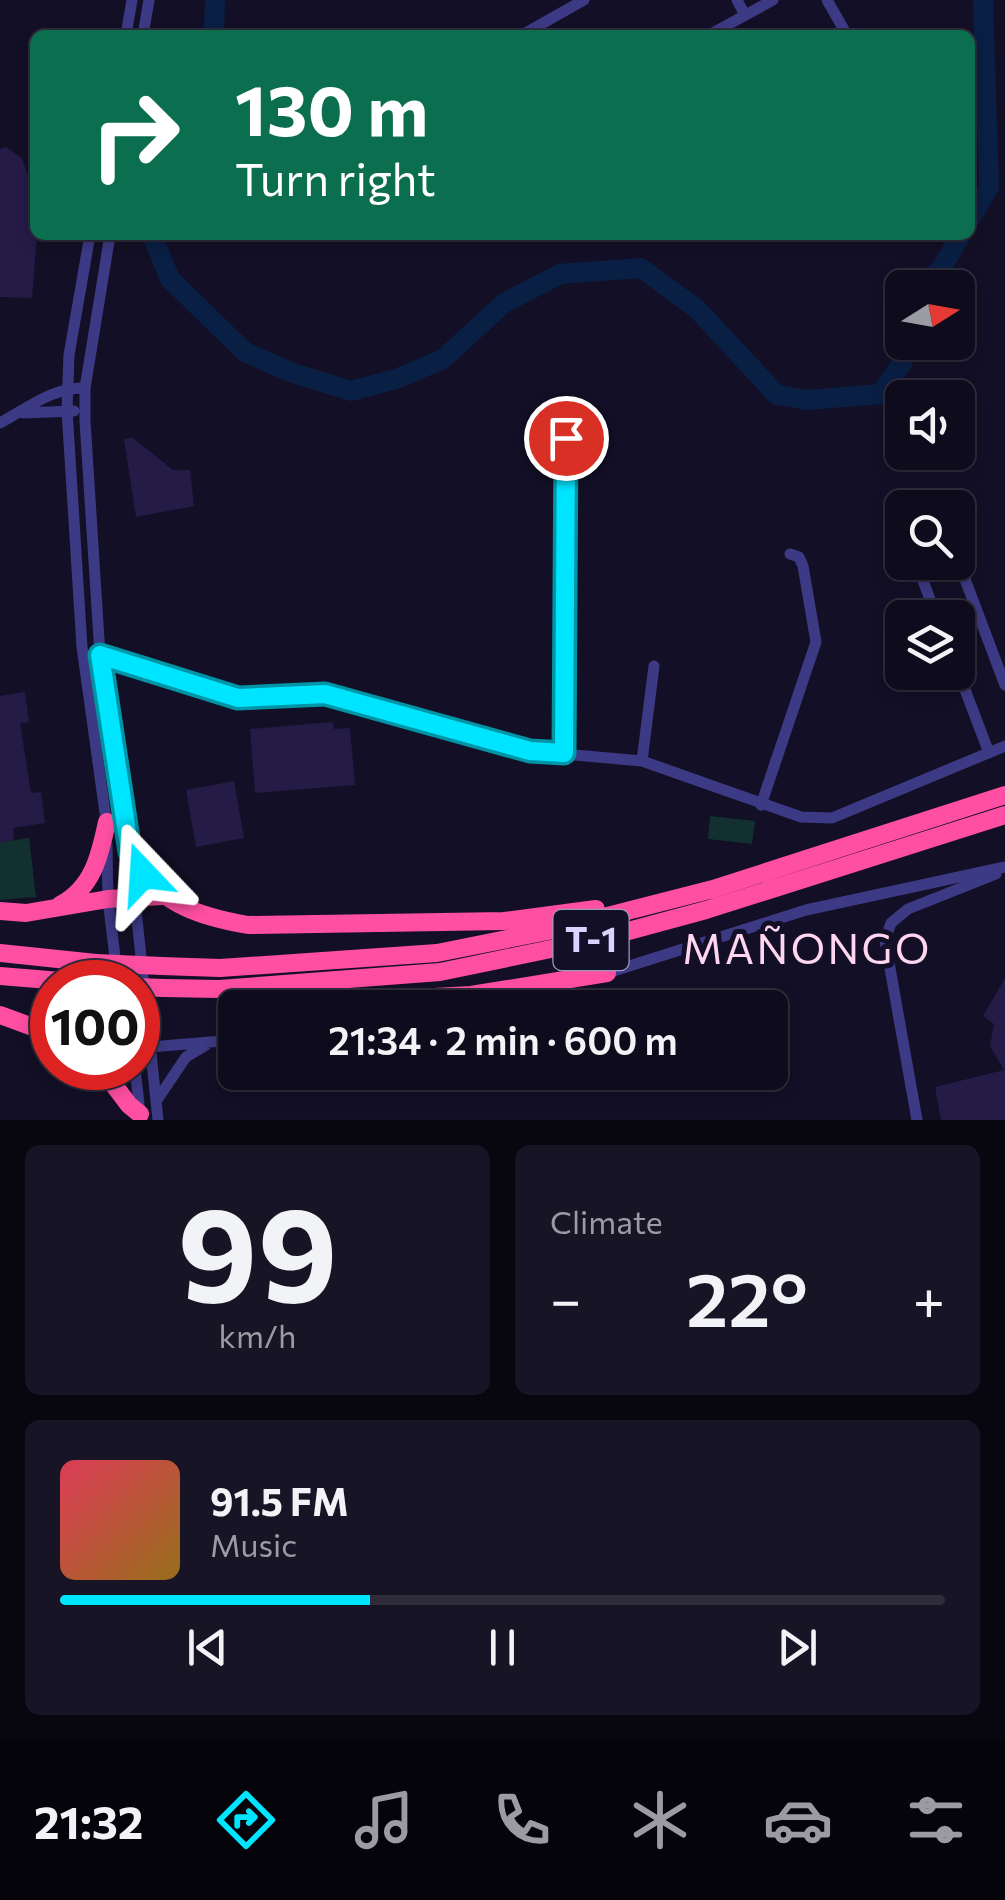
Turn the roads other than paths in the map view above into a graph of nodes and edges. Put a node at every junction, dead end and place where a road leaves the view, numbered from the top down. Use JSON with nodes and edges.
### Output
{"nodes":[{"id":1,"x":132,"y":0,"type":"edge"},
{"id":2,"x":149,"y":0,"type":"edge"},
{"id":3,"x":584,"y":0,"type":"edge"},
{"id":4,"x":736,"y":0,"type":"edge"},
{"id":5,"x":773,"y":0,"type":"edge"},
{"id":6,"x":827,"y":0,"type":"edge"},
{"id":7,"x":745,"y":16,"type":"junction"},
{"id":8,"x":127,"y":30,"type":"edge"},
{"id":9,"x":145,"y":30,"type":"edge"},
{"id":10,"x":531,"y":30,"type":"edge"},
{"id":11,"x":718,"y":30,"type":"edge"},
{"id":12,"x":843,"y":30,"type":"edge"},
{"id":13,"x":89,"y":240,"type":"edge"},
{"id":14,"x":109,"y":240,"type":"edge"},
{"id":15,"x":66,"y":388,"type":"junction"},
{"id":16,"x":85,"y":388,"type":"junction"},
{"id":17,"x":67,"y":410,"type":"junction"},
{"id":18,"x":86,"y":412,"type":"junction"},
{"id":19,"x":19,"y":413,"type":"junction"},
{"id":20,"x":0,"y":423,"type":"edge"},
{"id":21,"x":566,"y":438,"type":"dead end"},
{"id":22,"x":790,"y":554,"type":"dead end"},
{"id":23,"x":965,"y":580,"type":"edge"},
{"id":24,"x":100,"y":655,"type":"junction"},
{"id":25,"x":654,"y":666,"type":"dead end"},
{"id":26,"x":1005,"y":685,"type":"edge"},
{"id":27,"x":965,"y":690,"type":"edge"},
{"id":28,"x":1005,"y":746,"type":"edge"},
{"id":29,"x":564,"y":753,"type":"junction"},
{"id":30,"x":989,"y":753,"type":"junction"},
{"id":31,"x":642,"y":762,"type":"junction"},
{"id":32,"x":1005,"y":795,"type":"edge"},
{"id":33,"x":761,"y":805,"type":"junction"},
{"id":34,"x":1005,"y":815,"type":"edge"},
{"id":35,"x":107,"y":822,"type":"junction"},
{"id":36,"x":130,"y":852,"type":"junction"},
{"id":37,"x":1005,"y":869,"type":"edge"},
{"id":38,"x":162,"y":896,"type":"junction"},
{"id":39,"x":132,"y":897,"type":"junction"},
{"id":40,"x":108,"y":898,"type":"junction"},
{"id":41,"x":666,"y":899,"type":"junction"},
{"id":42,"x":53,"y":908,"type":"junction"},
{"id":43,"x":0,"y":911,"type":"edge"},
{"id":44,"x":0,"y":953,"type":"edge"},
{"id":45,"x":115,"y":960,"type":"edge"},
{"id":46,"x":140,"y":960,"type":"edge"},
{"id":47,"x":607,"y":973,"type":"junction"},
{"id":48,"x":0,"y":976,"type":"edge"},
{"id":49,"x":30,"y":978,"type":"edge"},
{"id":50,"x":160,"y":988,"type":"edge"},
{"id":51,"x":219,"y":989,"type":"junction"},
{"id":52,"x":548,"y":990,"type":"edge"},
{"id":53,"x":0,"y":1015,"type":"edge"},
{"id":54,"x":30,"y":1026,"type":"edge"},
{"id":55,"x":218,"y":1041,"type":"edge"},
{"id":56,"x":211,"y":1042,"type":"junction"},
{"id":57,"x":160,"y":1046,"type":"edge"},
{"id":58,"x":118,"y":1090,"type":"edge"},
{"id":59,"x":140,"y":1090,"type":"edge"},
{"id":60,"x":156,"y":1090,"type":"edge"},
{"id":61,"x":157,"y":1100,"type":"junction"},
{"id":62,"x":147,"y":1118,"type":"edge"},
{"id":63,"x":918,"y":1120,"type":"edge"}],
"edges":[{"from":1,"to":8,"type":"street"},
{"from":2,"to":9,"type":"street"},
{"from":3,"to":10,"type":"street"},
{"from":4,"to":7,"type":"street"},
{"from":5,"to":7,"type":"street"},
{"from":6,"to":12,"type":"street"},
{"from":7,"to":11,"type":"street"},
{"from":13,"to":15,"type":"street"},
{"from":14,"to":16,"type":"street"},
{"from":15,"to":16,"type":"street"},
{"from":15,"to":17,"type":"street"},
{"from":15,"to":19,"type":"street"},
{"from":16,"to":18,"type":"street"},
{"from":17,"to":18,"type":"street"},
{"from":17,"to":19,"type":"street"},
{"from":17,"to":35,"type":"street"},
{"from":18,"to":24,"type":"street"},
{"from":19,"to":20,"type":"street"},
{"from":21,"to":29,"type":"street"},
{"from":22,"to":33,"type":"street"},
{"from":23,"to":26,"type":"street"},
{"from":24,"to":29,"type":"street"},
{"from":24,"to":36,"type":"street"},
{"from":25,"to":31,"type":"street"},
{"from":27,"to":30,"type":"street"},
{"from":28,"to":30,"type":"street"},
{"from":29,"to":31,"type":"street"},
{"from":30,"to":33,"type":"street"},
{"from":31,"to":33,"type":"street"},
{"from":32,"to":41,"type":"highway","number":"T-1"},
{"from":34,"to":51,"type":"highway","number":"T-1"},
{"from":35,"to":40,"type":"street"},
{"from":35,"to":42,"type":"highway"},
{"from":36,"to":38,"type":"highway"},
{"from":36,"to":39,"type":"street"},
{"from":37,"to":47,"type":"street"},
{"from":37,"to":63,"type":"street"},
{"from":38,"to":39,"type":"highway"},
{"from":38,"to":41,"type":"highway"},
{"from":39,"to":40,"type":"highway"},
{"from":39,"to":46,"type":"street"},
{"from":40,"to":42,"type":"highway"},
{"from":40,"to":45,"type":"street"},
{"from":41,"to":44,"type":"highway","number":"T-1","bridge":true},
{"from":42,"to":43,"type":"highway"},
{"from":47,"to":51,"type":"highway"},
{"from":47,"to":52,"type":"street"},
{"from":48,"to":49,"type":"highway"},
{"from":50,"to":51,"type":"highway","number":"T-1","bridge":true},
{"from":53,"to":54,"type":"highway"},
{"from":55,"to":56,"type":"street"},
{"from":56,"to":57,"type":"street"},
{"from":56,"to":61,"type":"street"},
{"from":58,"to":62,"type":"highway"},
{"from":59,"to":62,"type":"street"},
{"from":60,"to":61,"type":"street"},
{"from":61,"to":62,"type":"street"}]}
